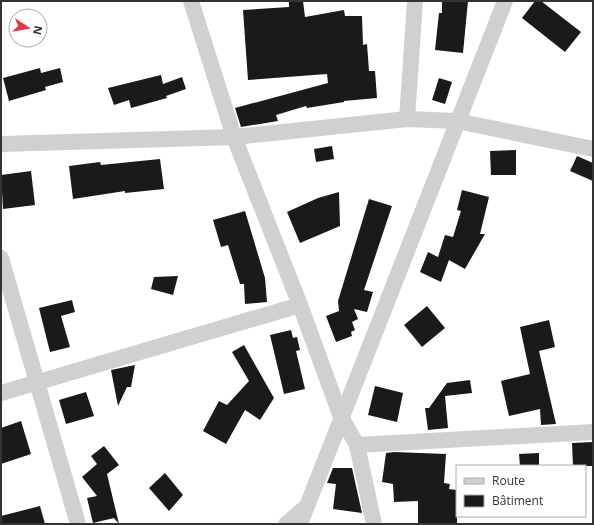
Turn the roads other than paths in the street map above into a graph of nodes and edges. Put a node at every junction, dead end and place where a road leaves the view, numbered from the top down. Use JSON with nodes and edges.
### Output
{"nodes":[{"id":1,"x":191,"y":1,"type":"edge"},
{"id":2,"x":415,"y":1,"type":"edge"},
{"id":3,"x":504,"y":1,"type":"edge"},
{"id":4,"x":407,"y":119,"type":"junction"},
{"id":5,"x":457,"y":121,"type":"junction"},
{"id":6,"x":234,"y":137,"type":"junction"},
{"id":7,"x":1,"y":144,"type":"edge"},
{"id":8,"x":593,"y":149,"type":"edge"},
{"id":9,"x":1,"y":258,"type":"edge"},
{"id":10,"x":300,"y":305,"type":"junction"},
{"id":11,"x":37,"y":382,"type":"junction"},
{"id":12,"x":1,"y":393,"type":"edge"},
{"id":13,"x":340,"y":417,"type":"junction"},
{"id":14,"x":593,"y":432,"type":"edge"},
{"id":15,"x":357,"y":445,"type":"junction"},
{"id":16,"x":306,"y":507,"type":"junction"},
{"id":17,"x":78,"y":524,"type":"edge"},
{"id":18,"x":286,"y":524,"type":"edge"},
{"id":19,"x":300,"y":524,"type":"edge"},
{"id":20,"x":374,"y":524,"type":"edge"}],
"edges":[{"from":1,"to":6,"type":"street"},
{"from":2,"to":4,"type":"street"},
{"from":3,"to":5,"type":"street"},
{"from":4,"to":5,"type":"street"},
{"from":4,"to":6,"type":"street"},
{"from":5,"to":8,"type":"street"},
{"from":5,"to":13,"type":"street"},
{"from":6,"to":7,"type":"street"},
{"from":6,"to":10,"type":"street"},
{"from":9,"to":11,"type":"street"},
{"from":10,"to":11,"type":"street"},
{"from":10,"to":13,"type":"street"},
{"from":11,"to":12,"type":"street"},
{"from":11,"to":17,"type":"street"},
{"from":13,"to":15,"type":"street"},
{"from":13,"to":16,"type":"street"},
{"from":14,"to":15,"type":"street"},
{"from":15,"to":20,"type":"street"},
{"from":16,"to":18,"type":"street"},
{"from":16,"to":19,"type":"street"}]}
